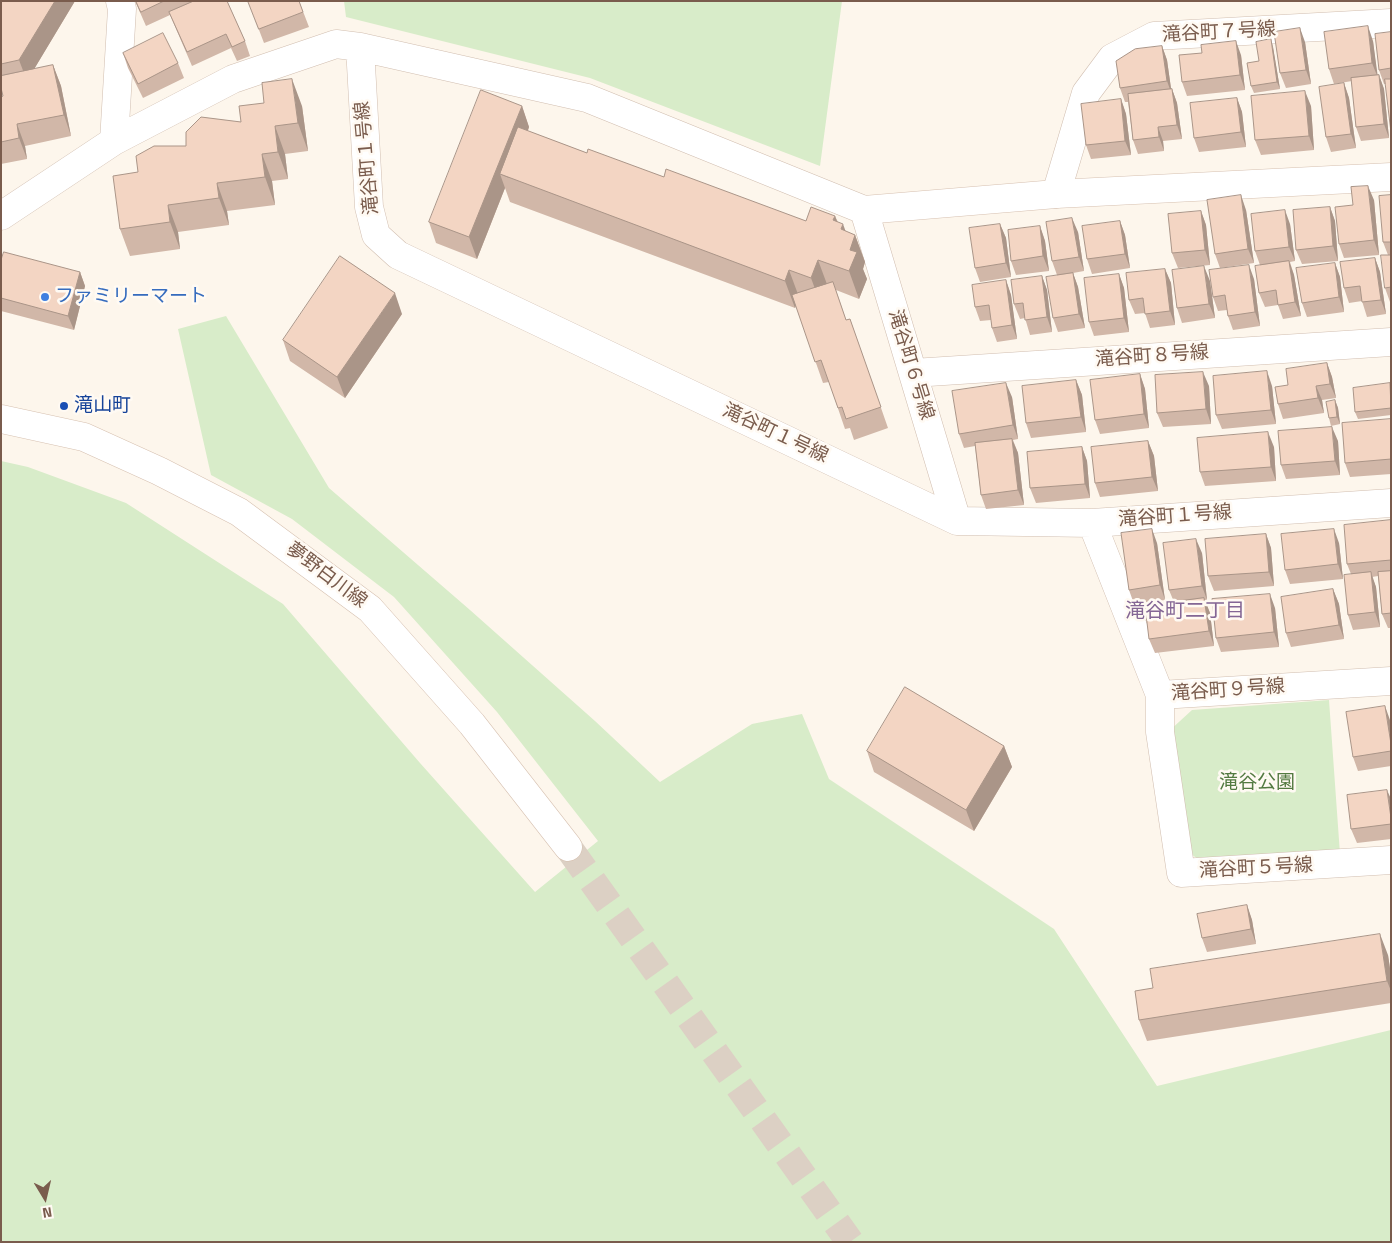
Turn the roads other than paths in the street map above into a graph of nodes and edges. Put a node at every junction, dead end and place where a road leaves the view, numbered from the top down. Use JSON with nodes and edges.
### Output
{"nodes":[{"id":1,"x":120,"y":1,"type":"edge"},
{"id":2,"x":1391,"y":23,"type":"edge"},
{"id":3,"x":360,"y":47,"type":"junction"},
{"id":4,"x":114,"y":141,"type":"junction"},
{"id":5,"x":1391,"y":177,"type":"edge"},
{"id":6,"x":1056,"y":194,"type":"junction"},
{"id":7,"x":864,"y":210,"type":"junction"},
{"id":8,"x":1,"y":216,"type":"edge"},
{"id":9,"x":1391,"y":342,"type":"edge"},
{"id":10,"x":912,"y":373,"type":"junction"},
{"id":11,"x":1,"y":419,"type":"edge"},
{"id":12,"x":1391,"y":503,"type":"edge"},
{"id":13,"x":957,"y":521,"type":"junction"},
{"id":14,"x":1092,"y":523,"type":"junction"},
{"id":15,"x":1391,"y":681,"type":"edge"},
{"id":16,"x":1160,"y":696,"type":"junction"},
{"id":17,"x":568,"y":847,"type":"tunnel mouth"},
{"id":18,"x":1391,"y":860,"type":"edge"}],
"edges":[{"from":1,"to":4,"type":"street"},
{"from":2,"to":6,"type":"street","name":"滝谷町７号線"},
{"from":3,"to":4,"type":"street"},
{"from":3,"to":7,"type":"street"},
{"from":3,"to":13,"type":"street","name":"滝谷町１号線"},
{"from":4,"to":8,"type":"street"},
{"from":5,"to":6,"type":"street"},
{"from":6,"to":7,"type":"street"},
{"from":7,"to":10,"type":"street","name":"滝谷町６号線"},
{"from":9,"to":10,"type":"street","name":"滝谷町８号線"},
{"from":10,"to":13,"type":"street","name":"滝谷町６号線"},
{"from":11,"to":17,"type":"street","name":"夢野白川線"},
{"from":12,"to":14,"type":"street","name":"滝谷町１号線"},
{"from":13,"to":14,"type":"street","name":"滝谷町１号線"},
{"from":14,"to":16,"type":"street","name":"滝谷町９号線"},
{"from":15,"to":16,"type":"street","name":"滝谷町９号線"},
{"from":16,"to":18,"type":"street","name":"滝谷町５号線"}]}
